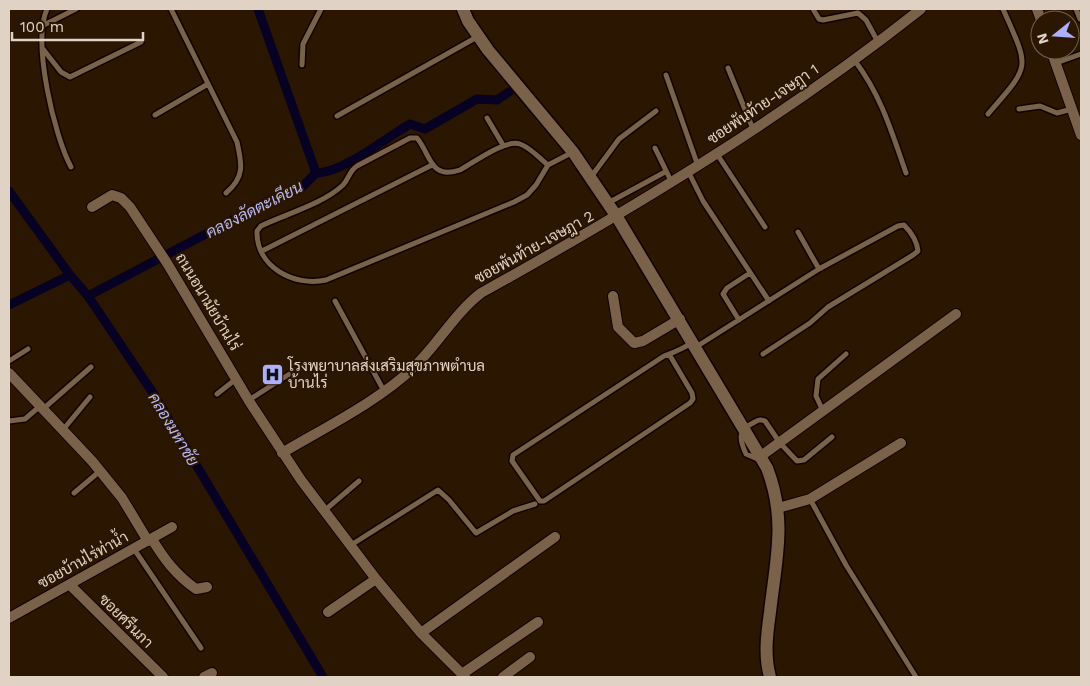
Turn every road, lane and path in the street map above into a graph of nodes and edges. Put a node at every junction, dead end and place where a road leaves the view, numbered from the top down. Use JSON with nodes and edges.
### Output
{"nodes":[{"id":1,"x":47,"y":9,"type":"edge"},
{"id":2,"x":76,"y":9,"type":"edge"},
{"id":3,"x":171,"y":9,"type":"edge"},
{"id":4,"x":321,"y":9,"type":"edge"},
{"id":5,"x":463,"y":9,"type":"edge"},
{"id":6,"x":813,"y":9,"type":"edge"},
{"id":7,"x":921,"y":9,"type":"edge"},
{"id":8,"x":1003,"y":9,"type":"edge"},
{"id":9,"x":44,"y":25,"type":"junction"},
{"id":10,"x":478,"y":36,"type":"junction"},
{"id":11,"x":142,"y":42,"type":"dead end"},
{"id":12,"x":879,"y":42,"type":"junction"},
{"id":13,"x":43,"y":49,"type":"junction"},
{"id":14,"x":1081,"y":54,"type":"edge"},
{"id":15,"x":1055,"y":60,"type":"edge"},
{"id":16,"x":855,"y":61,"type":"junction"},
{"id":17,"x":1056,"y":64,"type":"junction"},
{"id":18,"x":302,"y":65,"type":"dead end"},
{"id":19,"x":728,"y":68,"type":"dead end"},
{"id":20,"x":666,"y":75,"type":"dead end"},
{"id":21,"x":208,"y":84,"type":"junction"},
{"id":22,"x":1018,"y":109,"type":"dead end"},
{"id":23,"x":1072,"y":109,"type":"junction"},
{"id":24,"x":656,"y":111,"type":"dead end"},
{"id":25,"x":988,"y":114,"type":"dead end"},
{"id":26,"x":155,"y":115,"type":"dead end"},
{"id":27,"x":337,"y":116,"type":"dead end"},
{"id":28,"x":487,"y":118,"type":"dead end"},
{"id":29,"x":753,"y":130,"type":"junction"},
{"id":30,"x":1081,"y":135,"type":"edge"},
{"id":31,"x":503,"y":146,"type":"junction"},
{"id":32,"x":655,"y":148,"type":"dead end"},
{"id":33,"x":573,"y":152,"type":"junction"},
{"id":34,"x":717,"y":154,"type":"junction"},
{"id":35,"x":432,"y":165,"type":"junction"},
{"id":36,"x":548,"y":166,"type":"junction"},
{"id":37,"x":71,"y":167,"type":"dead end"},
{"id":38,"x":698,"y":167,"type":"junction"},
{"id":39,"x":665,"y":172,"type":"junction"},
{"id":40,"x":906,"y":172,"type":"dead end"},
{"id":41,"x":689,"y":173,"type":"junction"},
{"id":42,"x":591,"y":177,"type":"junction"},
{"id":43,"x":672,"y":184,"type":"junction"},
{"id":44,"x":226,"y":193,"type":"dead end"},
{"id":45,"x":608,"y":203,"type":"junction"},
{"id":46,"x":92,"y":207,"type":"dead end"},
{"id":47,"x":617,"y":217,"type":"junction"},
{"id":48,"x":765,"y":227,"type":"dead end"},
{"id":49,"x":798,"y":232,"type":"dead end"},
{"id":50,"x":262,"y":251,"type":"junction"},
{"id":51,"x":819,"y":269,"type":"junction"},
{"id":52,"x":750,"y":273,"type":"junction"},
{"id":53,"x":613,"y":296,"type":"dead end"},
{"id":54,"x":335,"y":301,"type":"dead end"},
{"id":55,"x":769,"y":302,"type":"junction"},
{"id":56,"x":956,"y":314,"type":"dead end"},
{"id":57,"x":680,"y":320,"type":"junction"},
{"id":58,"x":739,"y":320,"type":"junction"},
{"id":59,"x":694,"y":345,"type":"junction"},
{"id":60,"x":28,"y":349,"type":"dead end"},
{"id":61,"x":669,"y":354,"type":"junction"},
{"id":62,"x":763,"y":354,"type":"dead end"},
{"id":63,"x":846,"y":354,"type":"dead end"},
{"id":64,"x":9,"y":361,"type":"edge"},
{"id":65,"x":91,"y":367,"type":"dead end"},
{"id":66,"x":291,"y":374,"type":"dead end"},
{"id":67,"x":237,"y":378,"type":"junction"},
{"id":68,"x":11,"y":379,"type":"edge"},
{"id":69,"x":384,"y":391,"type":"junction"},
{"id":70,"x":217,"y":394,"type":"dead end"},
{"id":71,"x":90,"y":397,"type":"dead end"},
{"id":72,"x":249,"y":401,"type":"junction"},
{"id":73,"x":41,"y":409,"type":"junction"},
{"id":74,"x":824,"y":411,"type":"junction"},
{"id":75,"x":9,"y":421,"type":"edge"},
{"id":76,"x":744,"y":427,"type":"junction"},
{"id":77,"x":62,"y":431,"type":"junction"},
{"id":78,"x":832,"y":437,"type":"dead end"},
{"id":79,"x":780,"y":443,"type":"junction"},
{"id":80,"x":900,"y":443,"type":"dead end"},
{"id":81,"x":282,"y":453,"type":"junction"},
{"id":82,"x":762,"y":458,"type":"junction"},
{"id":83,"x":100,"y":471,"type":"junction"},
{"id":84,"x":359,"y":481,"type":"dead end"},
{"id":85,"x":74,"y":492,"type":"dead end"},
{"id":86,"x":810,"y":499,"type":"junction"},
{"id":87,"x":535,"y":504,"type":"dead end"},
{"id":88,"x":778,"y":508,"type":"junction"},
{"id":89,"x":324,"y":511,"type":"junction"},
{"id":90,"x":172,"y":527,"type":"dead end"},
{"id":91,"x":555,"y":537,"type":"dead end"},
{"id":92,"x":150,"y":540,"type":"junction"},
{"id":93,"x":350,"y":546,"type":"junction"},
{"id":94,"x":134,"y":550,"type":"junction"},
{"id":95,"x":376,"y":579,"type":"junction"},
{"id":96,"x":70,"y":585,"type":"junction"},
{"id":97,"x":207,"y":587,"type":"dead end"},
{"id":98,"x":328,"y":612,"type":"dead end"},
{"id":99,"x":9,"y":618,"type":"edge"},
{"id":100,"x":538,"y":622,"type":"dead end"},
{"id":101,"x":421,"y":633,"type":"junction"},
{"id":102,"x":200,"y":648,"type":"dead end"},
{"id":103,"x":530,"y":657,"type":"dead end"},
{"id":104,"x":463,"y":676,"type":"edge"},
{"id":105,"x":163,"y":677,"type":"edge"},
{"id":106,"x":503,"y":677,"type":"edge"},
{"id":107,"x":770,"y":677,"type":"edge"},
{"id":108,"x":916,"y":677,"type":"edge"}],
"edges":[{"from":1,"to":9,"type":"lane"},
{"from":2,"to":9,"type":"lane"},
{"from":3,"to":21,"type":"lane"},
{"from":4,"to":18,"type":"lane"},
{"from":5,"to":10,"type":"street"},
{"from":6,"to":12,"type":"lane"},
{"from":7,"to":12,"type":"street","name":"ซอยพันท้าย-เจษฎา 1"},
{"from":8,"to":25,"type":"lane"},
{"from":9,"to":13,"type":"lane"},
{"from":10,"to":27,"type":"lane"},
{"from":10,"to":33,"type":"street"},
{"from":11,"to":13,"type":"lane"},
{"from":12,"to":16,"type":"street","name":"ซอยพันท้าย-เจษฎา 1"},
{"from":13,"to":37,"type":"lane"},
{"from":14,"to":17,"type":"lane"},
{"from":15,"to":17,"type":"street"},
{"from":16,"to":29,"type":"street","name":"ซอยพันท้าย-เจษฎา 1"},
{"from":16,"to":40,"type":"lane"},
{"from":17,"to":23,"type":"street"},
{"from":19,"to":29,"type":"lane"},
{"from":20,"to":38,"type":"lane"},
{"from":21,"to":26,"type":"lane"},
{"from":21,"to":44,"type":"lane"},
{"from":22,"to":23,"type":"lane"},
{"from":23,"to":30,"type":"street"},
{"from":24,"to":42,"type":"lane"},
{"from":28,"to":31,"type":"lane"},
{"from":29,"to":34,"type":"street","name":"ซอยพันท้าย-เจษฎา 1"},
{"from":31,"to":35,"type":"lane"},
{"from":31,"to":36,"type":"lane"},
{"from":32,"to":39,"type":"lane"},
{"from":33,"to":36,"type":"lane"},
{"from":33,"to":42,"type":"street"},
{"from":34,"to":38,"type":"street","name":"ซอยพันท้าย-เจษฎา 1"},
{"from":34,"to":48,"type":"lane"},
{"from":35,"to":50,"type":"lane"},
{"from":35,"to":50,"type":"lane"},
{"from":36,"to":50,"type":"lane"},
{"from":38,"to":41,"type":"street","name":"ซอยพันท้าย-เจษฎา 1"},
{"from":39,"to":43,"type":"lane"},
{"from":39,"to":45,"type":"lane"},
{"from":41,"to":43,"type":"street","name":"ซอยพันท้าย-เจษฎา 1"},
{"from":41,"to":52,"type":"lane"},
{"from":42,"to":45,"type":"street"},
{"from":43,"to":47,"type":"street","name":"ซอยพันท้าย-เจษฎา 1"},
{"from":45,"to":47,"type":"street"},
{"from":46,"to":67,"type":"street","name":"ถนนอนามัยบ้านไร่"},
{"from":47,"to":57,"type":"street"},
{"from":47,"to":69,"type":"street","name":"ซอยพันท้าย-เจษฎา 2"},
{"from":49,"to":51,"type":"lane"},
{"from":51,"to":55,"type":"lane"},
{"from":51,"to":62,"type":"lane"},
{"from":52,"to":55,"type":"lane"},
{"from":52,"to":58,"type":"lane"},
{"from":53,"to":57,"type":"street"},
{"from":54,"to":69,"type":"lane"},
{"from":55,"to":58,"type":"lane"},
{"from":56,"to":74,"type":"street"},
{"from":57,"to":59,"type":"street"},
{"from":58,"to":59,"type":"lane"},
{"from":59,"to":61,"type":"lane"},
{"from":59,"to":76,"type":"street"},
{"from":60,"to":64,"type":"lane"},
{"from":61,"to":61,"type":"lane"},
{"from":63,"to":74,"type":"lane"},
{"from":65,"to":73,"type":"lane"},
{"from":66,"to":72,"type":"lane"},
{"from":67,"to":70,"type":"lane"},
{"from":67,"to":72,"type":"street","name":"ถนนอนามัยบ้านไร่"},
{"from":68,"to":73,"type":"street"},
{"from":69,"to":81,"type":"street","name":"ซอยพันท้าย-เจษฎา 2"},
{"from":71,"to":77,"type":"lane"},
{"from":72,"to":81,"type":"street","name":"ถนนอนามัยบ้านไร่"},
{"from":73,"to":75,"type":"lane"},
{"from":73,"to":77,"type":"street"},
{"from":74,"to":79,"type":"street"},
{"from":76,"to":79,"type":"lane"},
{"from":76,"to":82,"type":"street"},
{"from":77,"to":83,"type":"street"},
{"from":78,"to":79,"type":"lane"},
{"from":79,"to":82,"type":"street"},
{"from":80,"to":86,"type":"street"},
{"from":81,"to":89,"type":"street","name":"ถนนอนามัยบ้านไร่"},
{"from":82,"to":88,"type":"street"},
{"from":83,"to":85,"type":"lane"},
{"from":83,"to":92,"type":"street"},
{"from":84,"to":89,"type":"lane"},
{"from":86,"to":88,"type":"street"},
{"from":86,"to":108,"type":"lane"},
{"from":87,"to":93,"type":"lane"},
{"from":88,"to":107,"type":"street"},
{"from":89,"to":93,"type":"street","name":"ถนนอนามัยบ้านไร่"},
{"from":90,"to":92,"type":"street","name":"ซอยบ้านไร่ท่าน้ำ"},
{"from":91,"to":101,"type":"street"},
{"from":92,"to":94,"type":"street","name":"ซอยบ้านไร่ท่าน้ำ"},
{"from":92,"to":97,"type":"street"},
{"from":93,"to":95,"type":"street","name":"ถนนอนามัยบ้านไร่"},
{"from":94,"to":96,"type":"street","name":"ซอยบ้านไร่ท่าน้ำ"},
{"from":94,"to":102,"type":"lane"},
{"from":95,"to":98,"type":"street"},
{"from":95,"to":101,"type":"street","name":"ถนนอนามัยบ้านไร่"},
{"from":96,"to":99,"type":"street","name":"ซอยบ้านไร่ท่าน้ำ"},
{"from":96,"to":105,"type":"street","name":"ซอยศรีนภา"},
{"from":100,"to":104,"type":"street"},
{"from":101,"to":104,"type":"street","name":"ถนนอนามัยบ้านไร่"},
{"from":103,"to":106,"type":"street"}]}
